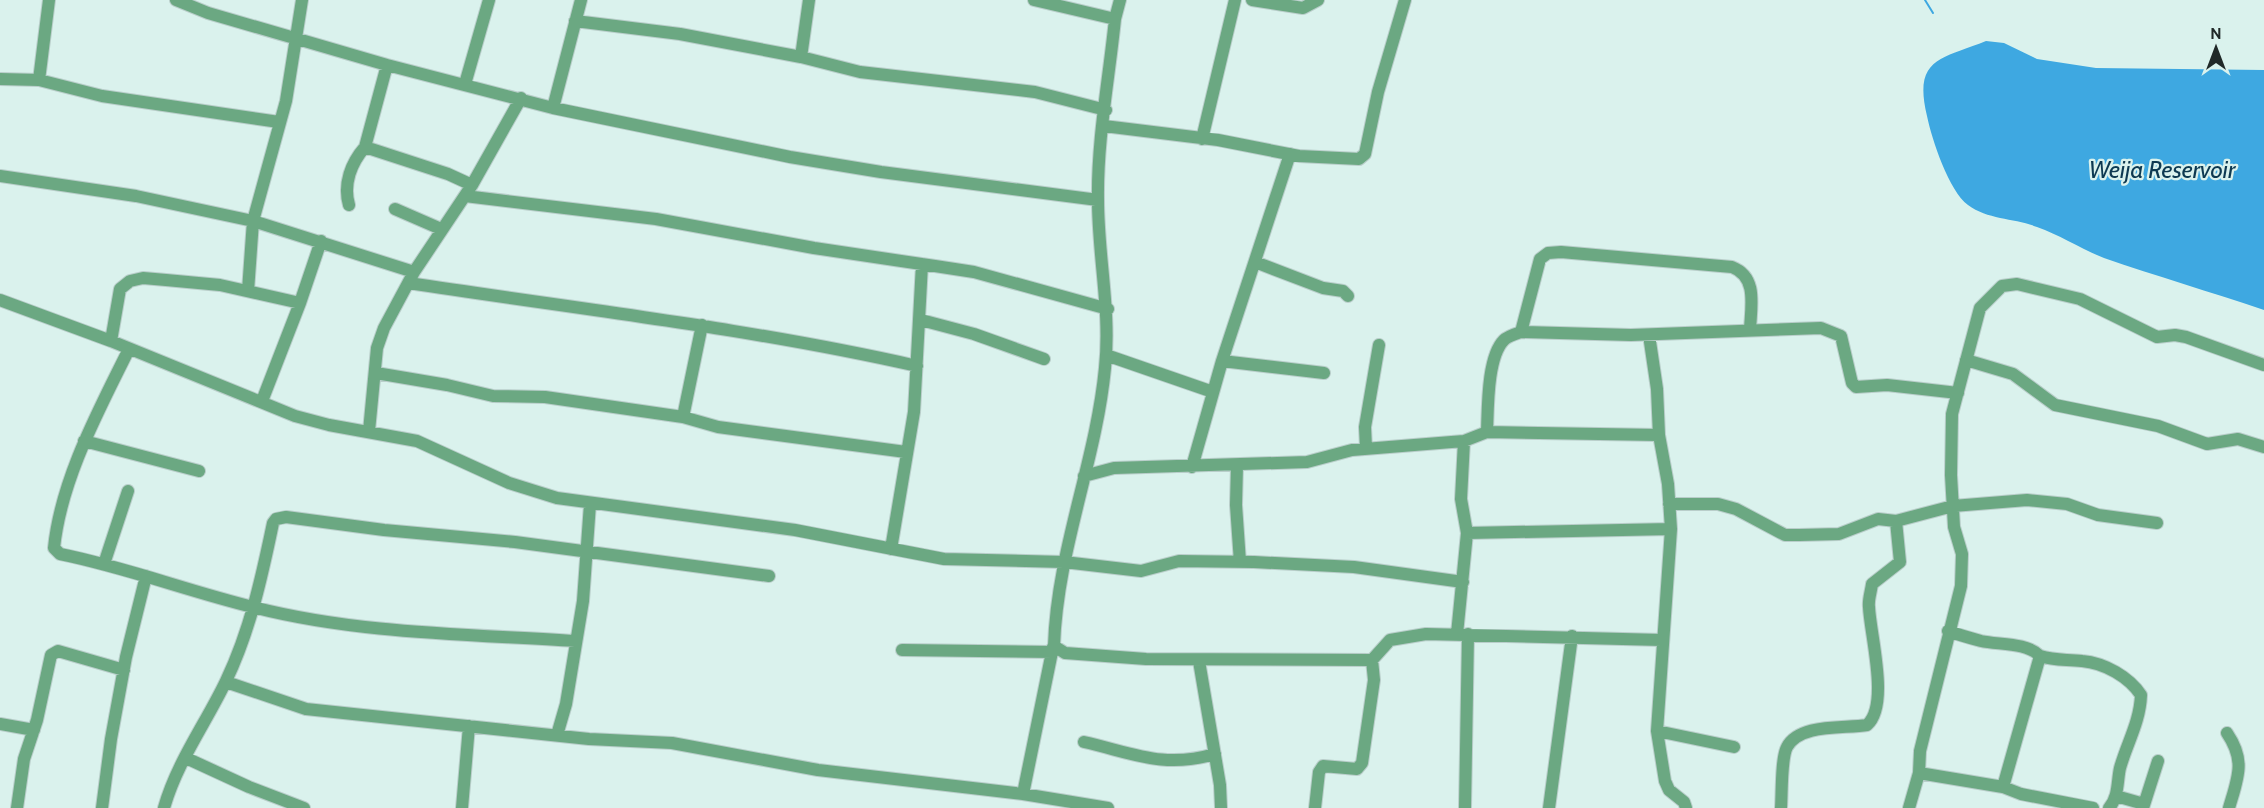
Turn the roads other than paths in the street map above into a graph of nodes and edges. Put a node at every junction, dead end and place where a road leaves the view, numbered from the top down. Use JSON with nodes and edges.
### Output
{"nodes":[{"id":1,"x":49,"y":0,"type":"edge"},
{"id":2,"x":176,"y":0,"type":"edge"},
{"id":3,"x":302,"y":0,"type":"edge"},
{"id":4,"x":489,"y":0,"type":"edge"},
{"id":5,"x":581,"y":0,"type":"edge"},
{"id":6,"x":809,"y":0,"type":"edge"},
{"id":7,"x":1034,"y":0,"type":"edge"},
{"id":8,"x":1120,"y":0,"type":"edge"},
{"id":9,"x":1235,"y":0,"type":"edge"},
{"id":10,"x":1252,"y":0,"type":"edge"},
{"id":11,"x":1318,"y":0,"type":"edge"},
{"id":12,"x":1405,"y":0,"type":"edge"},
{"id":13,"x":1115,"y":19,"type":"junction"},
{"id":14,"x":575,"y":21,"type":"junction"},
{"id":15,"x":298,"y":39,"type":"junction"},
{"id":16,"x":801,"y":57,"type":"junction"},
{"id":17,"x":387,"y":65,"type":"junction"},
{"id":18,"x":0,"y":79,"type":"edge"},
{"id":19,"x":39,"y":80,"type":"junction"},
{"id":20,"x":465,"y":84,"type":"junction"},
{"id":21,"x":521,"y":98,"type":"junction"},
{"id":22,"x":553,"y":108,"type":"junction"},
{"id":23,"x":1106,"y":110,"type":"junction"},
{"id":24,"x":279,"y":122,"type":"junction"},
{"id":25,"x":1104,"y":126,"type":"junction"},
{"id":26,"x":1202,"y":139,"type":"junction"},
{"id":27,"x":365,"y":147,"type":"junction"},
{"id":28,"x":1290,"y":154,"type":"junction"},
{"id":29,"x":0,"y":176,"type":"edge"},
{"id":30,"x":468,"y":191,"type":"junction"},
{"id":31,"x":1098,"y":200,"type":"junction"},
{"id":32,"x":349,"y":205,"type":"dead end"},
{"id":33,"x":396,"y":209,"type":"dead end"},
{"id":34,"x":253,"y":221,"type":"junction"},
{"id":35,"x":441,"y":229,"type":"junction"},
{"id":36,"x":321,"y":240,"type":"junction"},
{"id":37,"x":1255,"y":262,"type":"junction"},
{"id":38,"x":922,"y":264,"type":"junction"},
{"id":39,"x":411,"y":278,"type":"junction"},
{"id":40,"x":248,"y":291,"type":"junction"},
{"id":41,"x":1348,"y":297,"type":"dead end"},
{"id":42,"x":0,"y":300,"type":"edge"},
{"id":43,"x":300,"y":303,"type":"junction"},
{"id":44,"x":1108,"y":309,"type":"junction"},
{"id":45,"x":921,"y":320,"type":"junction"},
{"id":46,"x":702,"y":325,"type":"junction"},
{"id":47,"x":1750,"y":330,"type":"junction"},
{"id":48,"x":1521,"y":332,"type":"junction"},
{"id":49,"x":1649,"y":335,"type":"junction"},
{"id":50,"x":111,"y":341,"type":"junction"},
{"id":51,"x":1379,"y":345,"type":"dead end"},
{"id":52,"x":129,"y":349,"type":"junction"},
{"id":53,"x":1106,"y":355,"type":"junction"},
{"id":54,"x":1044,"y":359,"type":"dead end"},
{"id":55,"x":1966,"y":360,"type":"junction"},
{"id":56,"x":1222,"y":362,"type":"junction"},
{"id":57,"x":2264,"y":365,"type":"edge"},
{"id":58,"x":917,"y":366,"type":"junction"},
{"id":59,"x":1324,"y":373,"type":"dead end"},
{"id":60,"x":376,"y":374,"type":"junction"},
{"id":61,"x":1213,"y":392,"type":"junction"},
{"id":62,"x":1958,"y":393,"type":"junction"},
{"id":63,"x":262,"y":401,"type":"junction"},
{"id":64,"x":683,"y":417,"type":"junction"},
{"id":65,"x":369,"y":431,"type":"junction"},
{"id":66,"x":1487,"y":432,"type":"junction"},
{"id":67,"x":1659,"y":435,"type":"junction"},
{"id":68,"x":84,"y":441,"type":"junction"},
{"id":69,"x":1464,"y":441,"type":"junction"},
{"id":70,"x":2264,"y":447,"type":"edge"},
{"id":71,"x":1366,"y":448,"type":"junction"},
{"id":72,"x":906,"y":452,"type":"junction"},
{"id":73,"x":1237,"y":465,"type":"junction"},
{"id":74,"x":1192,"y":467,"type":"junction"},
{"id":75,"x":199,"y":471,"type":"dead end"},
{"id":76,"x":1084,"y":476,"type":"junction"},
{"id":77,"x":128,"y":491,"type":"dead end"},
{"id":78,"x":590,"y":504,"type":"junction"},
{"id":79,"x":1669,"y":504,"type":"junction"},
{"id":80,"x":1953,"y":506,"type":"junction"},
{"id":81,"x":1896,"y":521,"type":"junction"},
{"id":82,"x":2157,"y":523,"type":"dead end"},
{"id":83,"x":1671,"y":529,"type":"junction"},
{"id":84,"x":1467,"y":533,"type":"junction"},
{"id":85,"x":891,"y":549,"type":"junction"},
{"id":86,"x":586,"y":551,"type":"junction"},
{"id":87,"x":1064,"y":562,"type":"junction"},
{"id":88,"x":1240,"y":562,"type":"junction"},
{"id":89,"x":104,"y":564,"type":"junction"},
{"id":90,"x":146,"y":576,"type":"junction"},
{"id":91,"x":769,"y":576,"type":"dead end"},
{"id":92,"x":1463,"y":582,"type":"junction"},
{"id":93,"x":254,"y":608,"type":"junction"},
{"id":94,"x":1948,"y":632,"type":"junction"},
{"id":95,"x":1462,"y":634,"type":"junction"},
{"id":96,"x":1572,"y":636,"type":"junction"},
{"id":97,"x":1662,"y":640,"type":"junction"},
{"id":98,"x":575,"y":641,"type":"junction"},
{"id":99,"x":1053,"y":649,"type":"junction"},
{"id":100,"x":902,"y":650,"type":"dead end"},
{"id":101,"x":2040,"y":656,"type":"junction"},
{"id":102,"x":1371,"y":660,"type":"junction"},
{"id":103,"x":1199,"y":661,"type":"junction"},
{"id":104,"x":124,"y":670,"type":"junction"},
{"id":105,"x":226,"y":682,"type":"junction"},
{"id":106,"x":0,"y":724,"type":"edge"},
{"id":107,"x":469,"y":726,"type":"junction"},
{"id":108,"x":34,"y":730,"type":"junction"},
{"id":109,"x":1657,"y":731,"type":"junction"},
{"id":110,"x":2227,"y":733,"type":"dead end"},
{"id":111,"x":557,"y":735,"type":"junction"},
{"id":112,"x":1084,"y":742,"type":"dead end"},
{"id":113,"x":1734,"y":747,"type":"dead end"},
{"id":114,"x":1215,"y":754,"type":"junction"},
{"id":115,"x":186,"y":758,"type":"junction"},
{"id":116,"x":2158,"y":761,"type":"dead end"},
{"id":117,"x":1919,"y":773,"type":"junction"},
{"id":118,"x":2003,"y":787,"type":"junction"},
{"id":119,"x":1023,"y":794,"type":"junction"},
{"id":120,"x":2020,"y":794,"type":"junction"},
{"id":121,"x":2116,"y":796,"type":"junction"},
{"id":122,"x":2144,"y":806,"type":"edge"},
{"id":123,"x":17,"y":808,"type":"edge"},
{"id":124,"x":102,"y":808,"type":"edge"},
{"id":125,"x":164,"y":808,"type":"edge"},
{"id":126,"x":304,"y":808,"type":"edge"},
{"id":127,"x":462,"y":808,"type":"edge"},
{"id":128,"x":1108,"y":808,"type":"edge"},
{"id":129,"x":1221,"y":808,"type":"edge"},
{"id":130,"x":1315,"y":808,"type":"edge"},
{"id":131,"x":1465,"y":808,"type":"edge"},
{"id":132,"x":1549,"y":808,"type":"edge"},
{"id":133,"x":1686,"y":808,"type":"edge"},
{"id":134,"x":1781,"y":808,"type":"edge"},
{"id":135,"x":1909,"y":808,"type":"edge"},
{"id":136,"x":2017,"y":808,"type":"edge"},
{"id":137,"x":2093,"y":808,"type":"edge"},
{"id":138,"x":2109,"y":808,"type":"edge"},
{"id":139,"x":2229,"y":808,"type":"edge"}],
"edges":[{"from":1,"to":19,"type":"street"},
{"from":2,"to":15,"type":"street"},
{"from":3,"to":15,"type":"street"},
{"from":4,"to":20,"type":"street"},
{"from":5,"to":14,"type":"street"},
{"from":6,"to":16,"type":"street"},
{"from":7,"to":13,"type":"street"},
{"from":8,"to":13,"type":"street"},
{"from":9,"to":26,"type":"street"},
{"from":10,"to":11,"type":"street"},
{"from":12,"to":28,"type":"street"},
{"from":13,"to":23,"type":"street"},
{"from":14,"to":16,"type":"street"},
{"from":14,"to":22,"type":"street"},
{"from":15,"to":17,"type":"street"},
{"from":15,"to":24,"type":"street"},
{"from":16,"to":23,"type":"street"},
{"from":17,"to":20,"type":"street"},
{"from":17,"to":27,"type":"street"},
{"from":18,"to":19,"type":"street"},
{"from":19,"to":24,"type":"street"},
{"from":20,"to":21,"type":"street"},
{"from":21,"to":22,"type":"street"},
{"from":21,"to":30,"type":"street"},
{"from":22,"to":31,"type":"street"},
{"from":23,"to":25,"type":"street"},
{"from":24,"to":34,"type":"street"},
{"from":25,"to":26,"type":"street"},
{"from":25,"to":31,"type":"street"},
{"from":26,"to":28,"type":"street"},
{"from":27,"to":30,"type":"street"},
{"from":27,"to":32,"type":"street"},
{"from":28,"to":37,"type":"street"},
{"from":29,"to":34,"type":"street"},
{"from":30,"to":35,"type":"street"},
{"from":30,"to":38,"type":"street"},
{"from":31,"to":44,"type":"street"},
{"from":33,"to":35,"type":"street"},
{"from":34,"to":36,"type":"street"},
{"from":34,"to":40,"type":"street"},
{"from":35,"to":39,"type":"street"},
{"from":36,"to":39,"type":"street"},
{"from":36,"to":43,"type":"street"},
{"from":37,"to":41,"type":"street"},
{"from":37,"to":56,"type":"street"},
{"from":38,"to":44,"type":"street"},
{"from":38,"to":45,"type":"street"},
{"from":39,"to":46,"type":"street"},
{"from":39,"to":60,"type":"street"},
{"from":40,"to":43,"type":"street"},
{"from":40,"to":50,"type":"street"},
{"from":42,"to":50,"type":"street"},
{"from":43,"to":63,"type":"street"},
{"from":44,"to":53,"type":"street"},
{"from":45,"to":54,"type":"street"},
{"from":45,"to":58,"type":"street"},
{"from":46,"to":58,"type":"street"},
{"from":46,"to":64,"type":"street"},
{"from":47,"to":48,"type":"street"},
{"from":47,"to":49,"type":"street"},
{"from":47,"to":62,"type":"street"},
{"from":48,"to":49,"type":"street"},
{"from":48,"to":66,"type":"street"},
{"from":49,"to":67,"type":"street"},
{"from":50,"to":52,"type":"street"},
{"from":51,"to":71,"type":"street"},
{"from":52,"to":63,"type":"street"},
{"from":52,"to":68,"type":"street"},
{"from":53,"to":61,"type":"street"},
{"from":53,"to":76,"type":"street"},
{"from":55,"to":57,"type":"street"},
{"from":55,"to":62,"type":"street"},
{"from":55,"to":70,"type":"street"},
{"from":56,"to":59,"type":"street"},
{"from":56,"to":61,"type":"street"},
{"from":58,"to":72,"type":"street"},
{"from":60,"to":64,"type":"street"},
{"from":60,"to":65,"type":"street"},
{"from":61,"to":74,"type":"street"},
{"from":62,"to":80,"type":"street"},
{"from":63,"to":65,"type":"street"},
{"from":64,"to":72,"type":"street"},
{"from":65,"to":78,"type":"street"},
{"from":66,"to":67,"type":"street"},
{"from":66,"to":69,"type":"street"},
{"from":67,"to":79,"type":"street"},
{"from":68,"to":75,"type":"street"},
{"from":68,"to":89,"type":"street"},
{"from":69,"to":71,"type":"street"},
{"from":69,"to":84,"type":"street"},
{"from":71,"to":73,"type":"street"},
{"from":72,"to":85,"type":"street"},
{"from":73,"to":74,"type":"street"},
{"from":73,"to":88,"type":"street"},
{"from":74,"to":76,"type":"street"},
{"from":76,"to":87,"type":"street"},
{"from":77,"to":89,"type":"street"},
{"from":78,"to":85,"type":"street"},
{"from":78,"to":86,"type":"street"},
{"from":79,"to":81,"type":"street"},
{"from":79,"to":83,"type":"street"},
{"from":80,"to":81,"type":"street"},
{"from":80,"to":82,"type":"street"},
{"from":80,"to":94,"type":"street"},
{"from":81,"to":134,"type":"street"},
{"from":83,"to":84,"type":"street"},
{"from":83,"to":97,"type":"street"},
{"from":84,"to":92,"type":"street"},
{"from":85,"to":87,"type":"street"},
{"from":86,"to":91,"type":"street"},
{"from":86,"to":93,"type":"street"},
{"from":86,"to":98,"type":"street"},
{"from":87,"to":88,"type":"street"},
{"from":87,"to":99,"type":"street"},
{"from":88,"to":92,"type":"street"},
{"from":89,"to":90,"type":"street"},
{"from":90,"to":93,"type":"street"},
{"from":90,"to":104,"type":"street"},
{"from":92,"to":95,"type":"street"},
{"from":93,"to":98,"type":"street"},
{"from":93,"to":105,"type":"street"},
{"from":94,"to":101,"type":"street"},
{"from":94,"to":117,"type":"street"},
{"from":95,"to":96,"type":"street"},
{"from":95,"to":102,"type":"street"},
{"from":95,"to":131,"type":"street"},
{"from":96,"to":97,"type":"street"},
{"from":96,"to":132,"type":"street"},
{"from":97,"to":109,"type":"street"},
{"from":98,"to":111,"type":"street"},
{"from":99,"to":100,"type":"street"},
{"from":99,"to":103,"type":"street"},
{"from":99,"to":119,"type":"street"},
{"from":101,"to":118,"type":"street"},
{"from":101,"to":121,"type":"street"},
{"from":102,"to":103,"type":"street"},
{"from":102,"to":130,"type":"street"},
{"from":103,"to":114,"type":"street"},
{"from":104,"to":108,"type":"street"},
{"from":104,"to":124,"type":"street"},
{"from":105,"to":107,"type":"street"},
{"from":105,"to":115,"type":"street"},
{"from":106,"to":108,"type":"street"},
{"from":107,"to":111,"type":"street"},
{"from":107,"to":127,"type":"street"},
{"from":108,"to":123,"type":"street"},
{"from":109,"to":113,"type":"street"},
{"from":109,"to":133,"type":"street"},
{"from":110,"to":139,"type":"street"},
{"from":111,"to":119,"type":"street"},
{"from":112,"to":114,"type":"street"},
{"from":114,"to":129,"type":"street"},
{"from":115,"to":125,"type":"street"},
{"from":115,"to":126,"type":"street"},
{"from":116,"to":122,"type":"street"},
{"from":117,"to":118,"type":"street"},
{"from":117,"to":135,"type":"street"},
{"from":118,"to":120,"type":"street"},
{"from":119,"to":128,"type":"street"},
{"from":120,"to":136,"type":"street"},
{"from":120,"to":137,"type":"street"},
{"from":121,"to":122,"type":"street"},
{"from":121,"to":138,"type":"street"}]}
